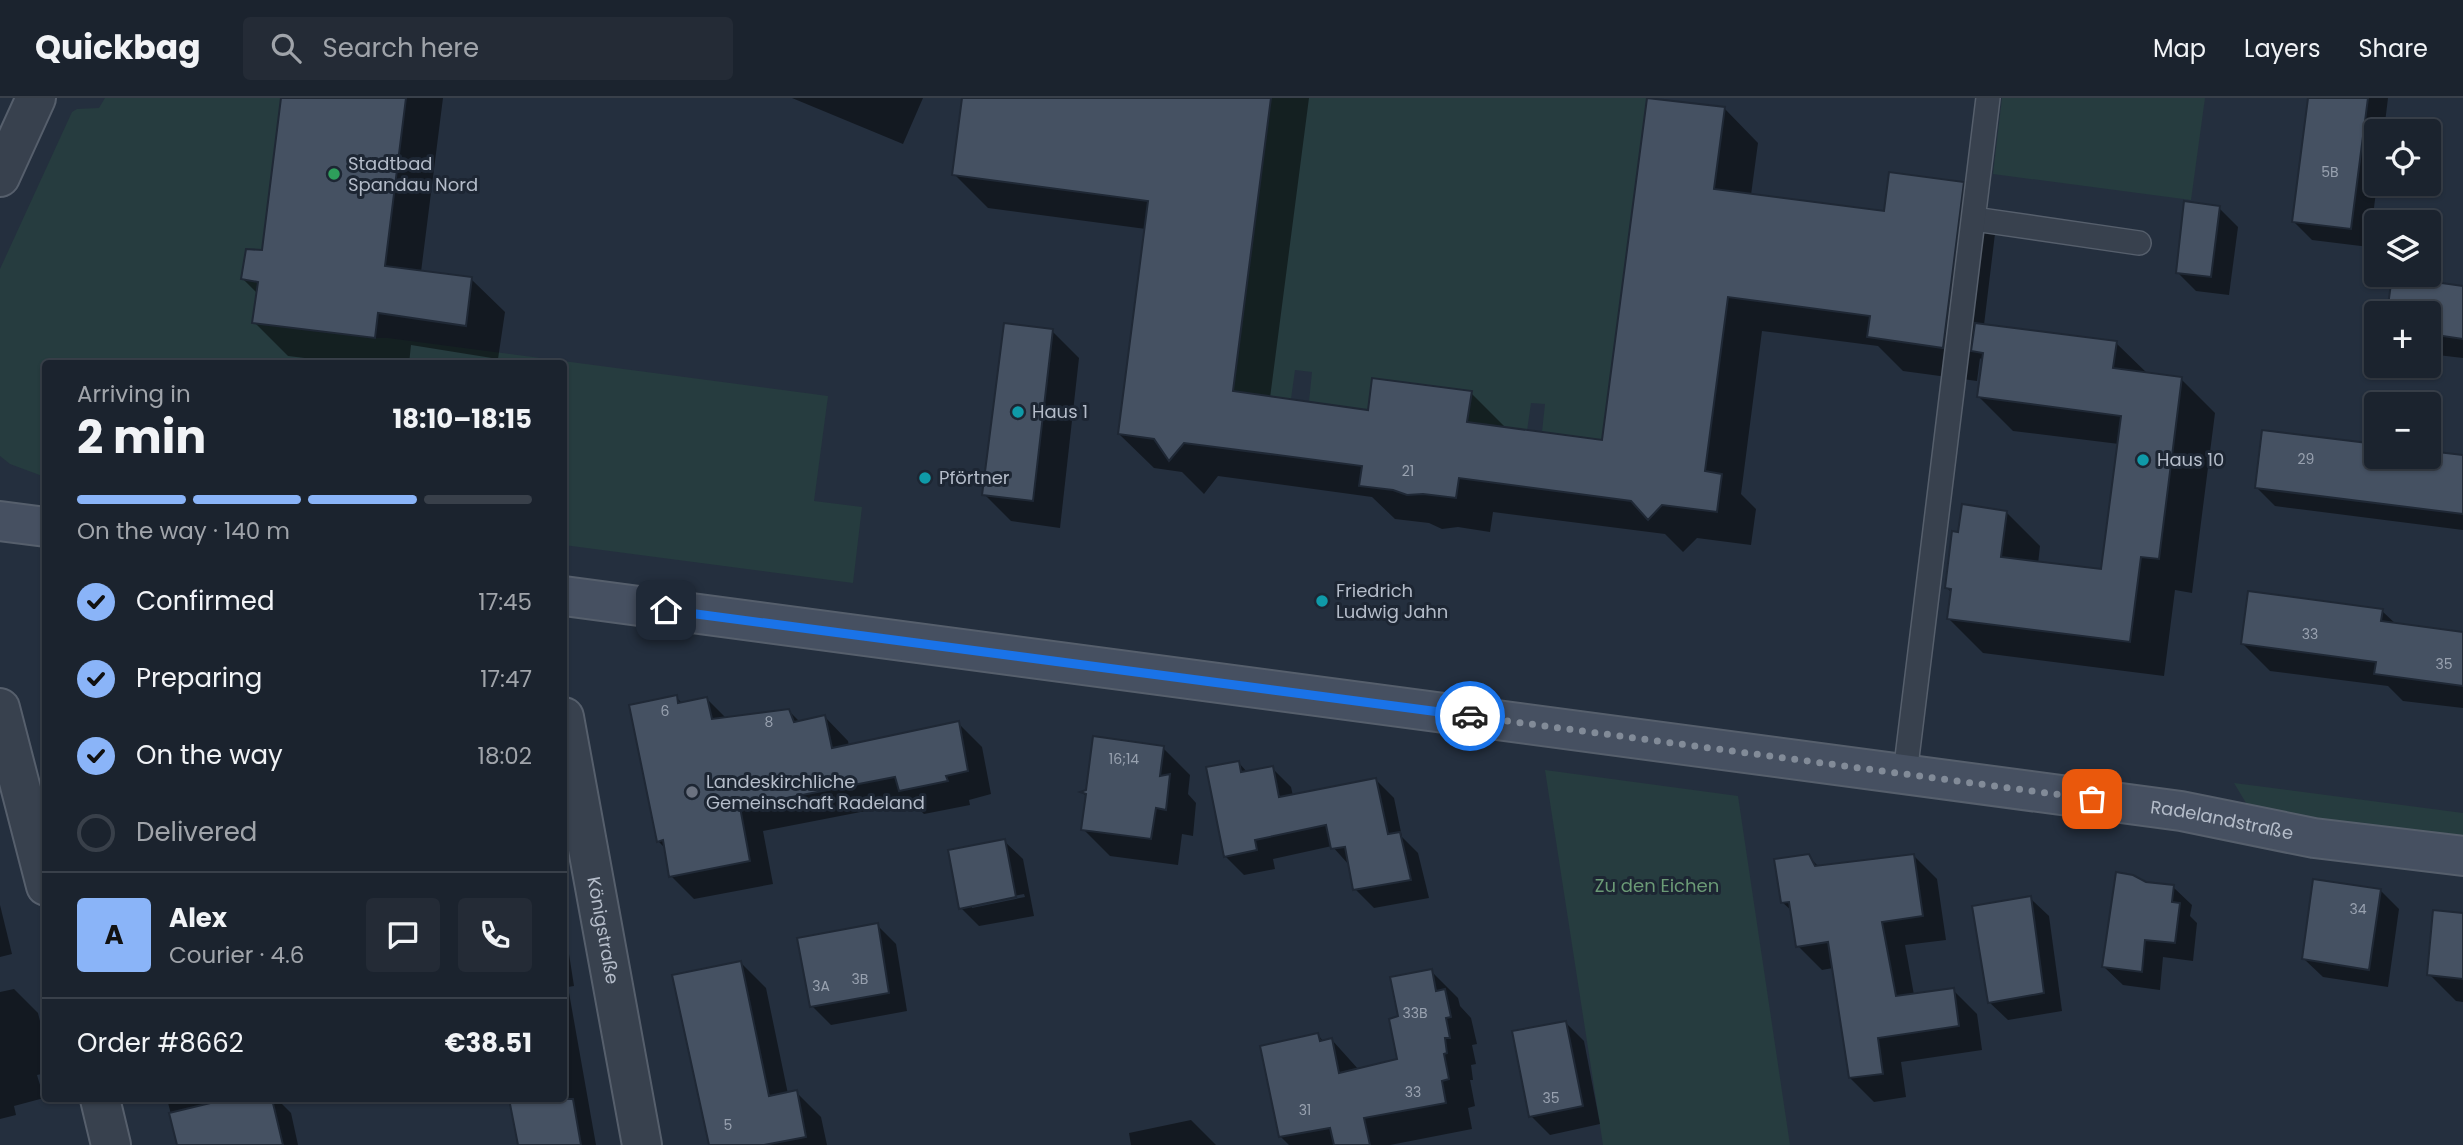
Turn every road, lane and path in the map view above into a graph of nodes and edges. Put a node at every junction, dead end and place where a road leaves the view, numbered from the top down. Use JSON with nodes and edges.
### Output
{"nodes":[{"id":1,"x":36,"y":98,"type":"edge"},
{"id":2,"x":1988,"y":98,"type":"edge"},
{"id":3,"x":0,"y":177,"type":"edge"},
{"id":4,"x":1974,"y":219,"type":"junction"},
{"id":5,"x":2139,"y":243,"type":"dead end"},
{"id":6,"x":0,"y":522,"type":"edge"},
{"id":7,"x":42,"y":527,"type":"edge"},
{"id":8,"x":567,"y":596,"type":"edge"},
{"id":9,"x":0,"y":708,"type":"edge"},
{"id":10,"x":567,"y":732,"type":"edge"},
{"id":11,"x":1905,"y":774,"type":"junction"},
{"id":12,"x":2463,"y":856,"type":"edge"},
{"id":13,"x":42,"y":871,"type":"edge"},
{"id":14,"x":101,"y":1102,"type":"edge"},
{"id":15,"x":111,"y":1145,"type":"edge"},
{"id":16,"x":642,"y":1145,"type":"edge"}],
"edges":[{"from":1,"to":3,"type":"street"},
{"from":2,"to":4,"type":"lane"},
{"from":4,"to":5,"type":"lane"},
{"from":4,"to":11,"type":"lane"},
{"from":6,"to":7,"type":"street"},
{"from":8,"to":11,"type":"street","name":"Radelandstraße"},
{"from":9,"to":13,"type":"street"},
{"from":10,"to":16,"type":"street","name":"Königstraße"},
{"from":11,"to":12,"type":"street","name":"Radelandstraße"},
{"from":14,"to":15,"type":"street"}]}
